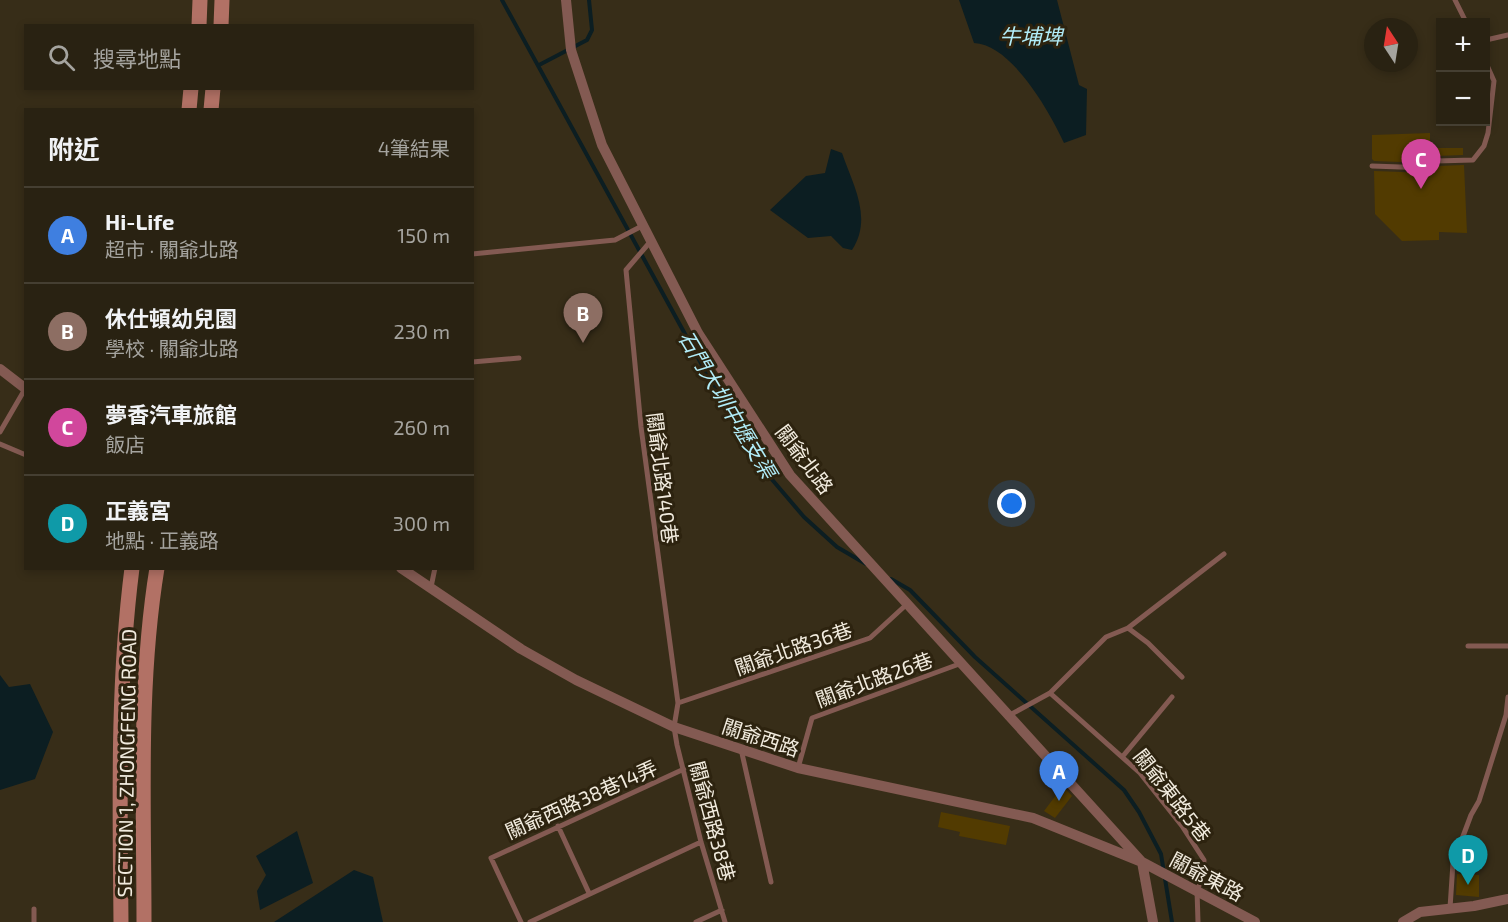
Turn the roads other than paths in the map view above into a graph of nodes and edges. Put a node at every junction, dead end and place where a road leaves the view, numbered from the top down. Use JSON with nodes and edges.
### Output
{"nodes":[{"id":1,"x":200,"y":0,"type":"edge"},
{"id":2,"x":222,"y":0,"type":"edge"},
{"id":3,"x":566,"y":0,"type":"edge"},
{"id":4,"x":1455,"y":0,"type":"edge"},
{"id":5,"x":1464,"y":18,"type":"edge"},
{"id":6,"x":199,"y":24,"type":"edge"},
{"id":7,"x":221,"y":24,"type":"edge"},
{"id":8,"x":1508,"y":35,"type":"edge"},
{"id":9,"x":1490,"y":39,"type":"edge"},
{"id":10,"x":1490,"y":72,"type":"edge"},
{"id":11,"x":191,"y":90,"type":"edge"},
{"id":12,"x":213,"y":90,"type":"edge"},
{"id":13,"x":189,"y":108,"type":"edge"},
{"id":14,"x":211,"y":108,"type":"edge"},
{"id":15,"x":1372,"y":166,"type":"dead end"},
{"id":16,"x":642,"y":226,"type":"junction"},
{"id":17,"x":650,"y":242,"type":"junction"},
{"id":18,"x":474,"y":254,"type":"edge"},
{"id":19,"x":519,"y":358,"type":"dead end"},
{"id":20,"x":474,"y":362,"type":"edge"},
{"id":21,"x":0,"y":369,"type":"edge"},
{"id":22,"x":24,"y":388,"type":"edge"},
{"id":23,"x":24,"y":391,"type":"edge"},
{"id":24,"x":0,"y":432,"type":"edge"},
{"id":25,"x":0,"y":444,"type":"edge"},
{"id":26,"x":24,"y":454,"type":"edge"},
{"id":27,"x":1224,"y":554,"type":"dead end"},
{"id":28,"x":132,"y":570,"type":"edge"},
{"id":29,"x":157,"y":570,"type":"edge"},
{"id":30,"x":404,"y":570,"type":"edge"},
{"id":31,"x":435,"y":570,"type":"edge"},
{"id":32,"x":431,"y":587,"type":"junction"},
{"id":33,"x":907,"y":604,"type":"junction"},
{"id":34,"x":1128,"y":628,"type":"junction"},
{"id":35,"x":1468,"y":646,"type":"dead end"},
{"id":36,"x":1508,"y":646,"type":"edge"},
{"id":37,"x":962,"y":663,"type":"junction"},
{"id":38,"x":1182,"y":677,"type":"dead end"},
{"id":39,"x":1050,"y":693,"type":"junction"},
{"id":40,"x":1172,"y":697,"type":"dead end"},
{"id":41,"x":1508,"y":697,"type":"edge"},
{"id":42,"x":678,"y":703,"type":"junction"},
{"id":43,"x":1008,"y":716,"type":"junction"},
{"id":44,"x":674,"y":727,"type":"junction"},
{"id":45,"x":741,"y":749,"type":"junction"},
{"id":46,"x":1123,"y":756,"type":"junction"},
{"id":47,"x":798,"y":768,"type":"junction"},
{"id":48,"x":684,"y":769,"type":"junction"},
{"id":49,"x":558,"y":826,"type":"junction"},
{"id":50,"x":701,"y":842,"type":"junction"},
{"id":51,"x":1142,"y":862,"type":"junction"},
{"id":52,"x":771,"y":882,"type":"dead end"},
{"id":53,"x":1197,"y":890,"type":"junction"},
{"id":54,"x":589,"y":893,"type":"junction"},
{"id":55,"x":1508,"y":898,"type":"edge"},
{"id":56,"x":34,"y":909,"type":"dead end"},
{"id":57,"x":722,"y":910,"type":"junction"},
{"id":58,"x":1450,"y":910,"type":"junction"},
{"id":59,"x":34,"y":922,"type":"edge"},
{"id":60,"x":121,"y":922,"type":"edge"},
{"id":61,"x":144,"y":922,"type":"edge"},
{"id":62,"x":521,"y":922,"type":"edge"},
{"id":63,"x":530,"y":922,"type":"edge"},
{"id":64,"x":696,"y":922,"type":"edge"},
{"id":65,"x":725,"y":922,"type":"edge"},
{"id":66,"x":1153,"y":922,"type":"edge"},
{"id":67,"x":1198,"y":922,"type":"edge"},
{"id":68,"x":1255,"y":922,"type":"edge"},
{"id":69,"x":1403,"y":922,"type":"edge"}],
"edges":[{"from":1,"to":6,"type":"main road"},
{"from":2,"to":7,"type":"main road"},
{"from":3,"to":16,"type":"street","name":"關爺北路"},
{"from":4,"to":5,"type":"lane"},
{"from":8,"to":9,"type":"lane"},
{"from":10,"to":15,"type":"lane"},
{"from":11,"to":13,"type":"main road"},
{"from":12,"to":14,"type":"main road"},
{"from":16,"to":17,"type":"street","name":"關爺北路"},
{"from":16,"to":18,"type":"lane"},
{"from":17,"to":33,"type":"street","name":"關爺北路"},
{"from":17,"to":42,"type":"lane","name":"關爺北路140巷"},
{"from":19,"to":20,"type":"lane"},
{"from":21,"to":22,"type":"street"},
{"from":23,"to":24,"type":"lane"},
{"from":25,"to":26,"type":"lane"},
{"from":27,"to":34,"type":"lane"},
{"from":28,"to":60,"type":"main road","name":"SECTION 1, ZHONGFENG ROAD"},
{"from":29,"to":61,"type":"main road","name":"SECTION 1, ZHONGFENG ROAD"},
{"from":30,"to":32,"type":"street","name":"關爺西路"},
{"from":31,"to":32,"type":"lane"},
{"from":32,"to":44,"type":"street","name":"關爺西路"},
{"from":33,"to":37,"type":"street","name":"關爺北路"},
{"from":33,"to":42,"type":"lane","name":"關爺北路36巷"},
{"from":34,"to":38,"type":"lane"},
{"from":34,"to":39,"type":"lane"},
{"from":35,"to":36,"type":"lane"},
{"from":37,"to":43,"type":"street","name":"關爺北路"},
{"from":37,"to":47,"type":"lane","name":"關爺北路26巷"},
{"from":39,"to":43,"type":"lane"},
{"from":39,"to":46,"type":"lane","name":"關爺東路5巷"},
{"from":40,"to":46,"type":"lane"},
{"from":41,"to":58,"type":"lane"},
{"from":42,"to":44,"type":"lane","name":"關爺北路140巷"},
{"from":43,"to":51,"type":"street","name":"關爺北路"},
{"from":44,"to":45,"type":"street","name":"關爺西路"},
{"from":44,"to":48,"type":"lane","name":"關爺西路38巷"},
{"from":45,"to":47,"type":"street","name":"關爺西路"},
{"from":45,"to":52,"type":"lane"},
{"from":46,"to":53,"type":"lane","name":"關爺東路5巷"},
{"from":47,"to":51,"type":"street","name":"關爺西路"},
{"from":48,"to":49,"type":"lane","name":"關爺西路38巷14弄"},
{"from":48,"to":50,"type":"lane","name":"關爺西路38巷"},
{"from":49,"to":54,"type":"lane"},
{"from":49,"to":62,"type":"lane","name":"關爺西路38巷14弄"},
{"from":50,"to":54,"type":"lane"},
{"from":50,"to":57,"type":"lane","name":"關爺西路38巷"},
{"from":51,"to":53,"type":"street","name":"關爺東路"},
{"from":51,"to":66,"type":"street"},
{"from":53,"to":67,"type":"lane","name":"關爺東路5巷"},
{"from":53,"to":68,"type":"street","name":"關爺東路"},
{"from":54,"to":63,"type":"lane"},
{"from":55,"to":58,"type":"street"},
{"from":56,"to":59,"type":"lane"},
{"from":57,"to":64,"type":"lane"},
{"from":57,"to":65,"type":"lane","name":"關爺西路38巷"},
{"from":58,"to":69,"type":"street"}]}
